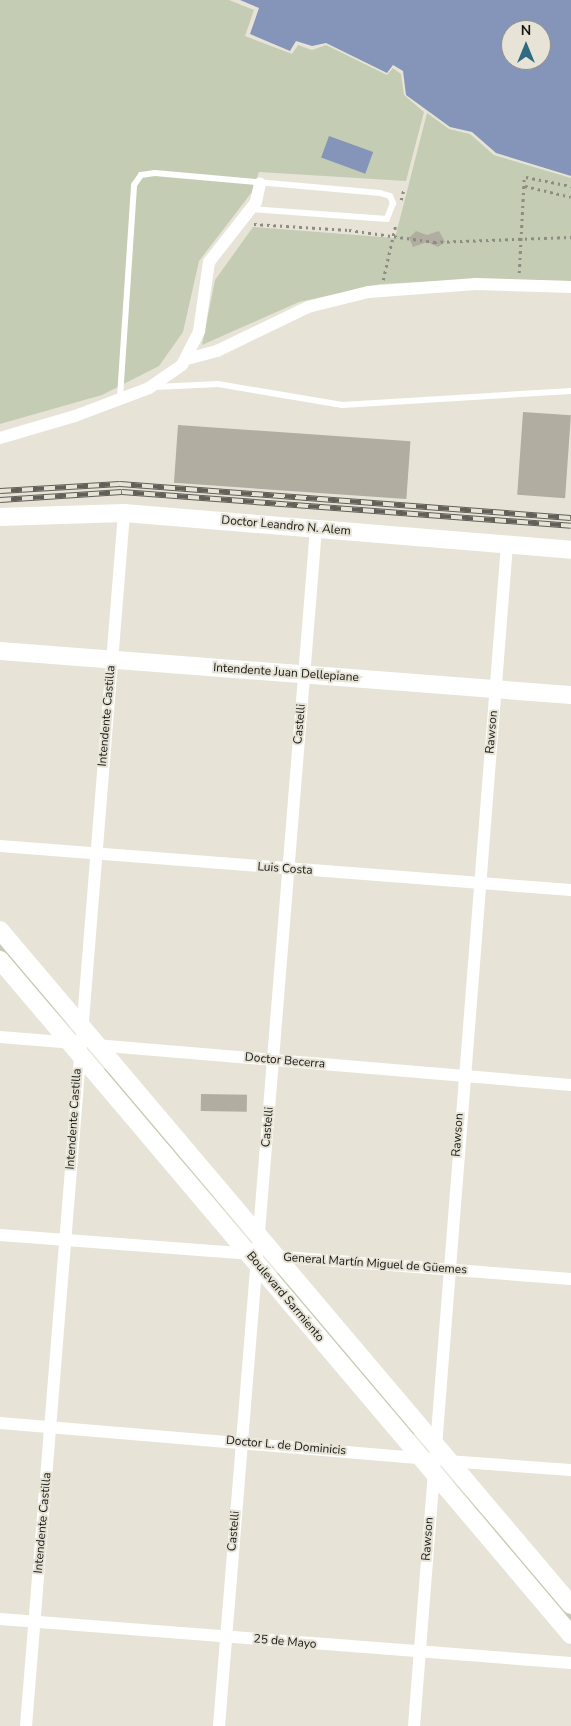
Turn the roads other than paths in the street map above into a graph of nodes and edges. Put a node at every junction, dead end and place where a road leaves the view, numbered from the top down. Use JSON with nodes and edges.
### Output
{"nodes":[{"id":1,"x":260,"y":183,"type":"junction"},
{"id":2,"x":249,"y":209,"type":"junction"},
{"id":3,"x":571,"y":287,"type":"edge"},
{"id":4,"x":187,"y":359,"type":"junction"},
{"id":5,"x":149,"y":388,"type":"junction"},
{"id":6,"x":571,"y":391,"type":"edge"},
{"id":7,"x":120,"y":397,"type":"junction"},
{"id":8,"x":0,"y":438,"type":"edge"},
{"id":9,"x":124,"y":513,"type":"junction"},
{"id":10,"x":0,"y":518,"type":"edge"},
{"id":11,"x":316,"y":529,"type":"junction"},
{"id":12,"x":508,"y":545,"type":"junction"},
{"id":13,"x":571,"y":550,"type":"edge"},
{"id":14,"x":0,"y":651,"type":"edge"},
{"id":15,"x":112,"y":660,"type":"junction"},
{"id":16,"x":304,"y":675,"type":"junction"},
{"id":17,"x":496,"y":690,"type":"junction"},
{"id":18,"x":571,"y":695,"type":"edge"},
{"id":19,"x":0,"y":846,"type":"edge"},
{"id":20,"x":95,"y":854,"type":"junction"},
{"id":21,"x":289,"y":869,"type":"junction"},
{"id":22,"x":480,"y":884,"type":"junction"},
{"id":23,"x":571,"y":890,"type":"edge"},
{"id":24,"x":0,"y":930,"type":"edge"},
{"id":25,"x":0,"y":960,"type":"edge"},
{"id":26,"x":0,"y":1037,"type":"edge"},
{"id":27,"x":82,"y":1042,"type":"junction"},
{"id":28,"x":274,"y":1060,"type":"junction"},
{"id":29,"x":463,"y":1077,"type":"junction"},
{"id":30,"x":571,"y":1085,"type":"edge"},
{"id":31,"x":0,"y":1235,"type":"edge"},
{"id":32,"x":259,"y":1236,"type":"junction"},
{"id":33,"x":65,"y":1240,"type":"junction"},
{"id":34,"x":276,"y":1256,"type":"junction"},
{"id":35,"x":254,"y":1257,"type":"junction"},
{"id":36,"x":449,"y":1269,"type":"junction"},
{"id":37,"x":571,"y":1279,"type":"edge"},
{"id":38,"x":0,"y":1423,"type":"edge"},
{"id":39,"x":51,"y":1427,"type":"junction"},
{"id":40,"x":242,"y":1442,"type":"junction"},
{"id":41,"x":435,"y":1459,"type":"junction"},
{"id":42,"x":571,"y":1470,"type":"edge"},
{"id":43,"x":571,"y":1605,"type":"edge"},
{"id":44,"x":0,"y":1619,"type":"edge"},
{"id":45,"x":35,"y":1621,"type":"junction"},
{"id":46,"x":571,"y":1635,"type":"edge"},
{"id":47,"x":225,"y":1637,"type":"junction"},
{"id":48,"x":420,"y":1652,"type":"junction"},
{"id":49,"x":571,"y":1663,"type":"edge"},
{"id":50,"x":26,"y":1726,"type":"edge"},
{"id":51,"x":219,"y":1726,"type":"edge"},
{"id":52,"x":414,"y":1726,"type":"edge"}],
"edges":[{"from":1,"to":2,"type":"street"},
{"from":1,"to":2,"type":"lane"},
{"from":1,"to":7,"type":"lane"},
{"from":2,"to":4,"type":"street"},
{"from":3,"to":4,"type":"street"},
{"from":4,"to":5,"type":"street"},
{"from":5,"to":6,"type":"lane"},
{"from":5,"to":7,"type":"street"},
{"from":7,"to":8,"type":"street"},
{"from":9,"to":10,"type":"main road","name":"Doctor Leandro N. Alem"},
{"from":9,"to":11,"type":"main road","name":"Doctor Leandro N. Alem"},
{"from":9,"to":15,"type":"street","name":"Intendente Castilla"},
{"from":11,"to":12,"type":"main road","name":"Doctor Leandro N. Alem"},
{"from":11,"to":16,"type":"street","name":"Castelli"},
{"from":12,"to":13,"type":"main road","name":"Doctor Leandro N. Alem"},
{"from":12,"to":17,"type":"street","name":"Rawson"},
{"from":14,"to":15,"type":"main road","name":"Intendente Juan Dellepiane"},
{"from":15,"to":16,"type":"main road","name":"Intendente Juan Dellepiane"},
{"from":15,"to":20,"type":"street","name":"Intendente Castilla"},
{"from":16,"to":17,"type":"main road","name":"Intendente Juan Dellepiane"},
{"from":16,"to":21,"type":"street","name":"Castelli"},
{"from":17,"to":18,"type":"main road","name":"Intendente Juan Dellepiane"},
{"from":17,"to":22,"type":"street","name":"Rawson"},
{"from":19,"to":20,"type":"street","name":"Luis Costa"},
{"from":20,"to":21,"type":"street","name":"Luis Costa"},
{"from":20,"to":27,"type":"street","name":"Intendente Castilla"},
{"from":21,"to":22,"type":"street","name":"Luis Costa"},
{"from":21,"to":28,"type":"street","name":"Castelli"},
{"from":22,"to":23,"type":"street","name":"Luis Costa"},
{"from":22,"to":29,"type":"street","name":"Rawson"},
{"from":24,"to":27,"type":"main road","name":"Boulevard Sarmiento"},
{"from":25,"to":27,"type":"main road","name":"Boulevard Sarmiento"},
{"from":26,"to":27,"type":"street","name":"Doctor Becerra"},
{"from":27,"to":28,"type":"street","name":"Doctor Becerra"},
{"from":27,"to":32,"type":"main road","name":"Boulevard Sarmiento"},
{"from":27,"to":33,"type":"street","name":"Intendente Castilla"},
{"from":27,"to":35,"type":"main road","name":"Boulevard Sarmiento"},
{"from":28,"to":29,"type":"street","name":"Doctor Becerra"},
{"from":28,"to":32,"type":"street","name":"Castelli"},
{"from":29,"to":30,"type":"street","name":"Doctor Becerra"},
{"from":29,"to":36,"type":"street","name":"Rawson"},
{"from":31,"to":33,"type":"street","name":"General Martín Miguel de Güemes"},
{"from":32,"to":34,"type":"main road","name":"Boulevard Sarmiento"},
{"from":32,"to":35,"type":"street","name":"Castelli"},
{"from":33,"to":35,"type":"street","name":"General Martín Miguel de Güemes"},
{"from":33,"to":39,"type":"street","name":"Intendente Castilla"},
{"from":34,"to":35,"type":"street","name":"General Martín Miguel de Güemes"},
{"from":34,"to":36,"type":"street","name":"General Martín Miguel de Güemes"},
{"from":34,"to":41,"type":"main road","name":"Boulevard Sarmiento"},
{"from":35,"to":40,"type":"street","name":"Castelli"},
{"from":35,"to":41,"type":"main road","name":"Boulevard Sarmiento"},
{"from":36,"to":37,"type":"street","name":"General Martín Miguel de Güemes"},
{"from":36,"to":41,"type":"street","name":"Rawson"},
{"from":38,"to":39,"type":"street","name":"Doctor L. de Dominicis"},
{"from":39,"to":40,"type":"street","name":"Doctor L. de Dominicis"},
{"from":39,"to":45,"type":"street","name":"Intendente Castilla"},
{"from":40,"to":41,"type":"street","name":"Doctor L. de Dominicis"},
{"from":40,"to":47,"type":"street","name":"Castelli"},
{"from":41,"to":42,"type":"street","name":"Doctor L. de Dominicis"},
{"from":41,"to":43,"type":"main road","name":"Boulevard Sarmiento"},
{"from":41,"to":46,"type":"main road","name":"Boulevard Sarmiento"},
{"from":41,"to":48,"type":"street","name":"Rawson"},
{"from":44,"to":45,"type":"street","name":"25 de Mayo"},
{"from":45,"to":47,"type":"street","name":"25 de Mayo"},
{"from":45,"to":50,"type":"street","name":"Intendente Castilla"},
{"from":47,"to":48,"type":"street","name":"25 de Mayo"},
{"from":47,"to":51,"type":"street","name":"Castelli"},
{"from":48,"to":49,"type":"street","name":"25 de Mayo"},
{"from":48,"to":52,"type":"street","name":"Rawson"}]}
